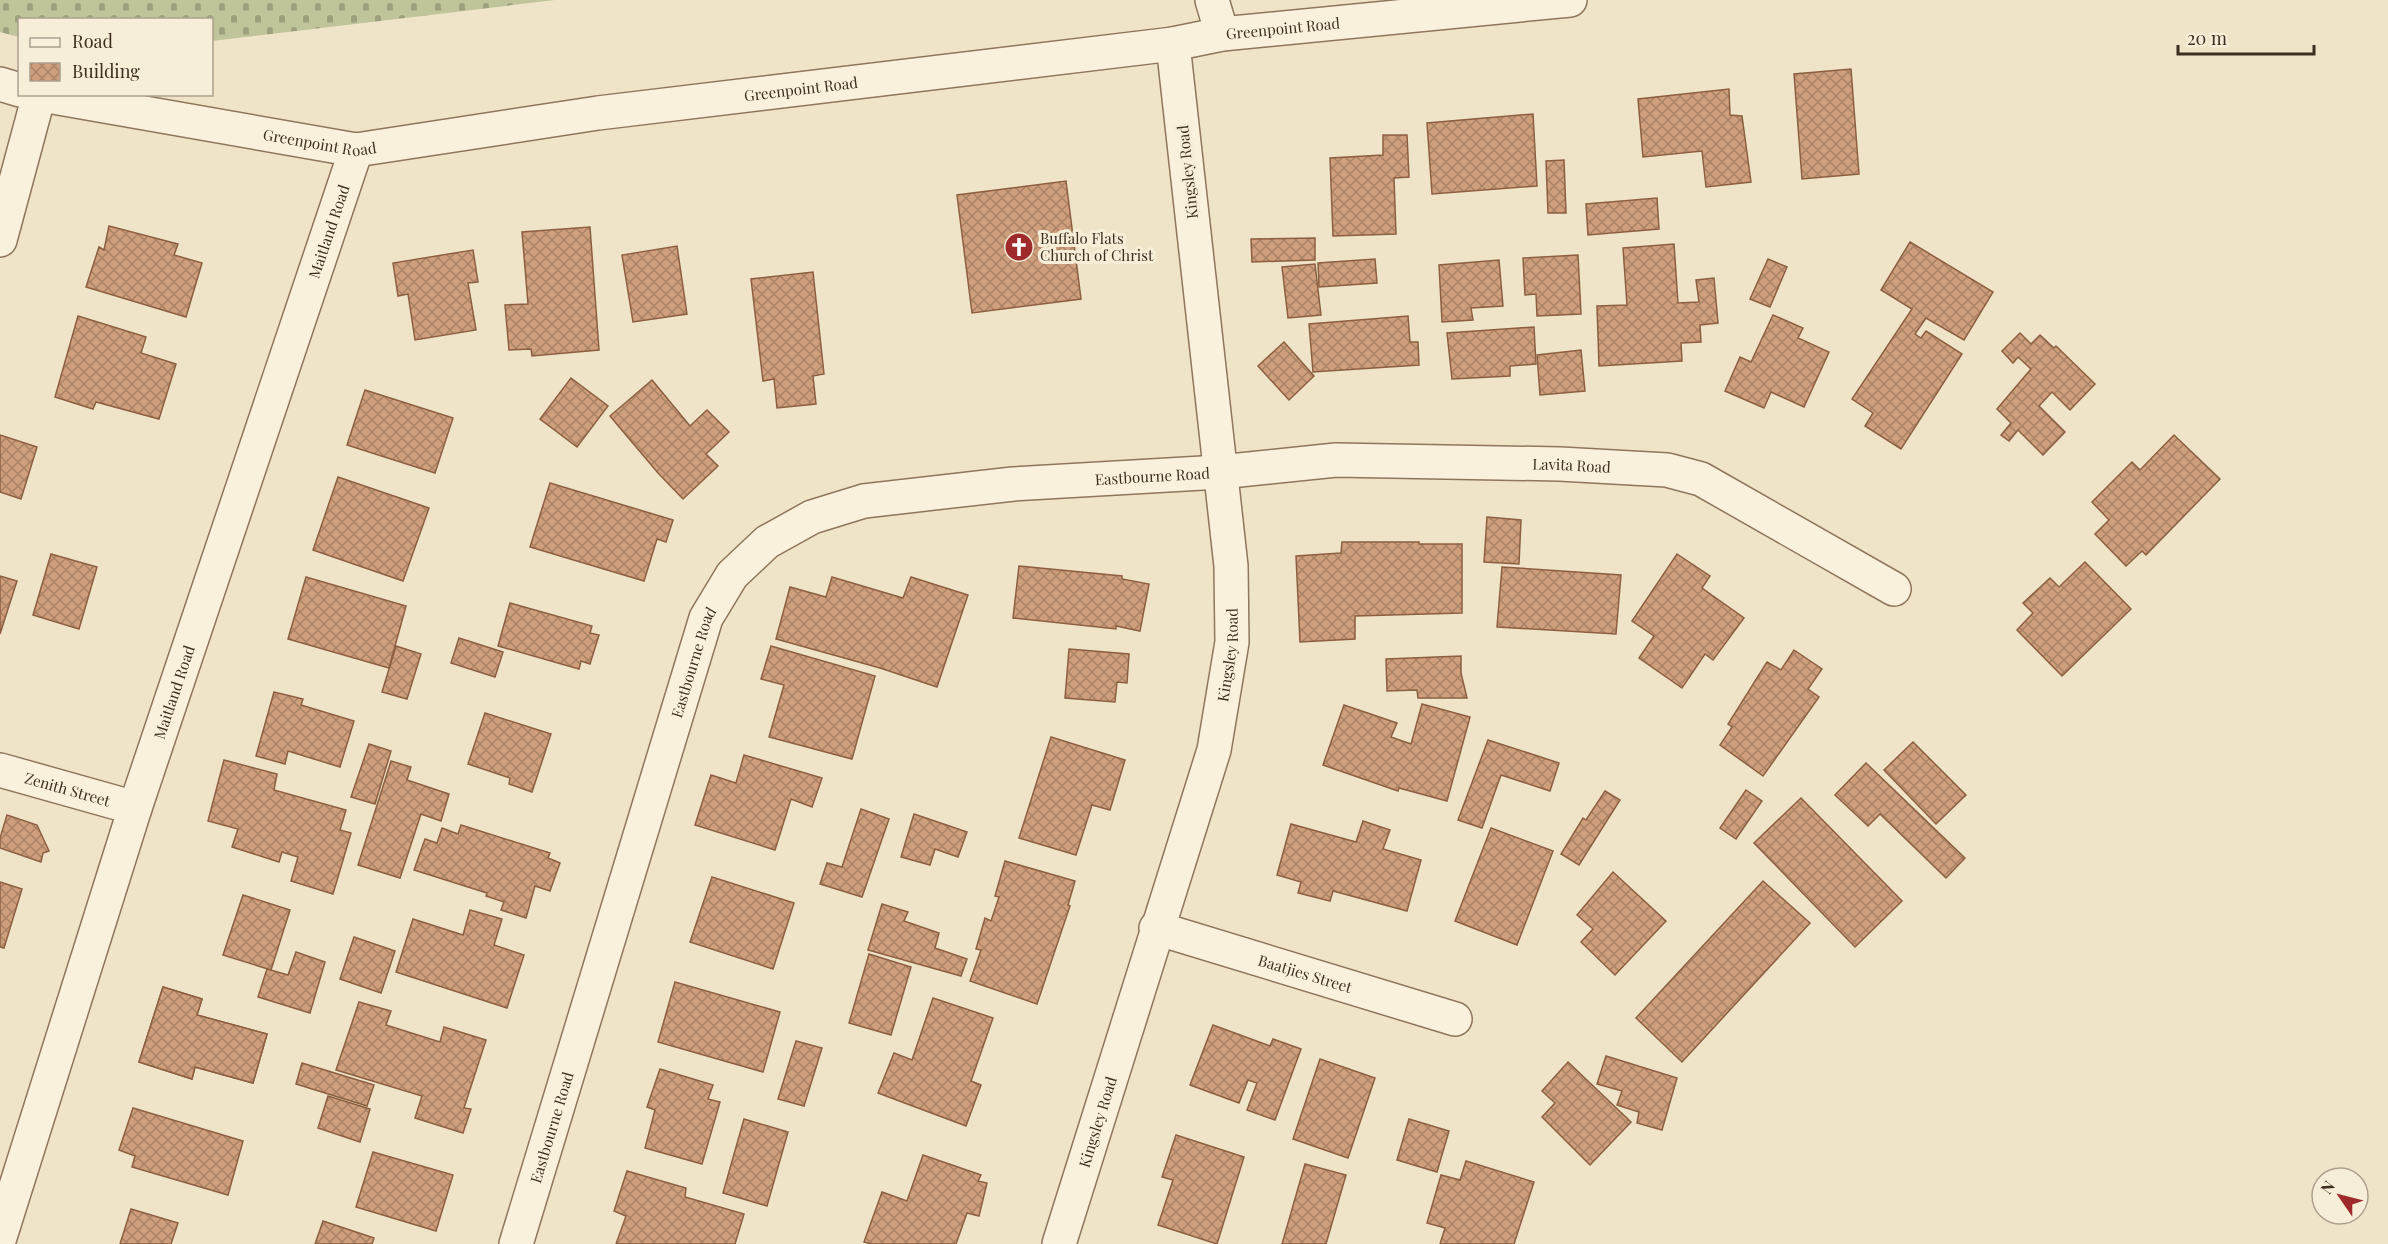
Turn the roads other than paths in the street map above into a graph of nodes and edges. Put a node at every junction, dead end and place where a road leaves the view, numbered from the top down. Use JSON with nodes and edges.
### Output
{"nodes":[{"id":1,"x":1212,"y":0,"type":"edge"},
{"id":2,"x":1570,"y":0,"type":"edge"},
{"id":3,"x":1222,"y":34,"type":"junction"},
{"id":4,"x":1173,"y":45,"type":"junction"},
{"id":5,"x":0,"y":84,"type":"edge"},
{"id":6,"x":18,"y":89,"type":"edge"},
{"id":7,"x":37,"y":96,"type":"edge"},
{"id":8,"x":43,"y":96,"type":"edge"},
{"id":9,"x":356,"y":150,"type":"junction"},
{"id":10,"x":0,"y":240,"type":"edge"},
{"id":11,"x":1220,"y":472,"type":"junction"},
{"id":12,"x":1894,"y":589,"type":"dead end"},
{"id":13,"x":0,"y":770,"type":"edge"},
{"id":14,"x":135,"y":808,"type":"junction"},
{"id":15,"x":1156,"y":928,"type":"junction"},
{"id":16,"x":1455,"y":1020,"type":"dead end"},
{"id":17,"x":2,"y":1225,"type":"edge"},
{"id":18,"x":516,"y":1244,"type":"edge"},
{"id":19,"x":1059,"y":1244,"type":"edge"}],
"edges":[{"from":1,"to":3,"type":"street"},
{"from":2,"to":3,"type":"street","name":"Greenpoint Road"},
{"from":3,"to":4,"type":"street","name":"Greenpoint Road"},
{"from":4,"to":9,"type":"street","name":"Greenpoint Road"},
{"from":4,"to":11,"type":"street","name":"Kingsley Road"},
{"from":5,"to":6,"type":"street"},
{"from":7,"to":10,"type":"street"},
{"from":8,"to":9,"type":"street","name":"Greenpoint Road"},
{"from":9,"to":14,"type":"street","name":"Maitland Road"},
{"from":11,"to":12,"type":"street","name":"Lavita Road"},
{"from":11,"to":15,"type":"street","name":"Kingsley Road"},
{"from":11,"to":18,"type":"street","name":"Eastbourne Road"},
{"from":13,"to":14,"type":"street","name":"Zenith Street"},
{"from":14,"to":17,"type":"street","name":"Maitland Road"},
{"from":15,"to":16,"type":"street","name":"Baatjies Street"},
{"from":15,"to":19,"type":"street","name":"Kingsley Road"}]}
